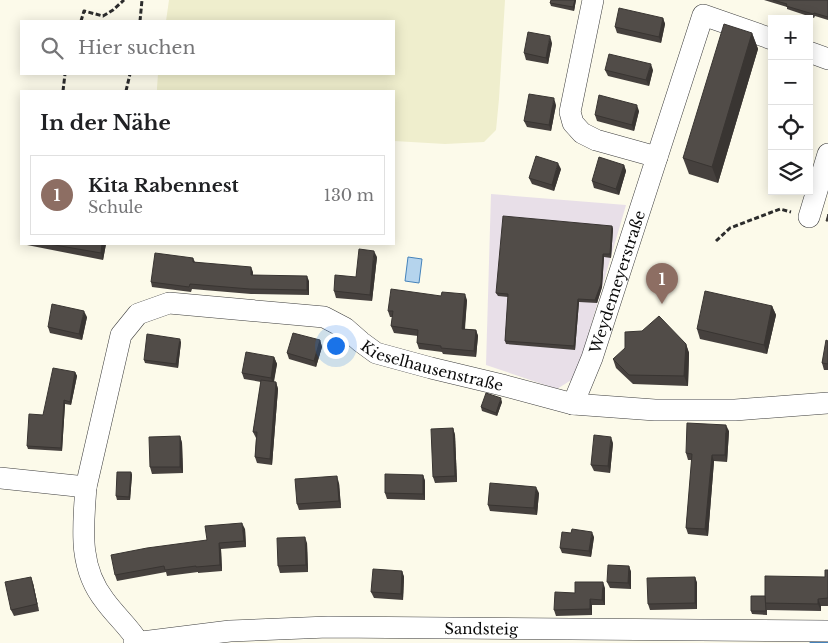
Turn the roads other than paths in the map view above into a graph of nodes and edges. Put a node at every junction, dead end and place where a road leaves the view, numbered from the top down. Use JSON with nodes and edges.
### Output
{"nodes":[{"id":1,"x":593,"y":0,"type":"edge"},
{"id":2,"x":706,"y":8,"type":"edge"},
{"id":3,"x":768,"y":37,"type":"edge"},
{"id":4,"x":813,"y":53,"type":"edge"},
{"id":5,"x":828,"y":59,"type":"edge"},
{"id":6,"x":828,"y":154,"type":"edge"},
{"id":7,"x":657,"y":157,"type":"junction"},
{"id":8,"x":809,"y":217,"type":"road end"},
{"id":9,"x":828,"y":403,"type":"edge"},
{"id":10,"x":574,"y":404,"type":"junction"},
{"id":11,"x":0,"y":478,"type":"edge"},
{"id":12,"x":86,"y":487,"type":"junction"},
{"id":13,"x":828,"y":631,"type":"edge"},
{"id":14,"x":137,"y":643,"type":"edge"}],
"edges":[{"from":1,"to":7,"type":"street"},
{"from":2,"to":3,"type":"street","name":"Weydemeyerstraße"},
{"from":2,"to":7,"type":"street","name":"Weydemeyerstraße"},
{"from":4,"to":5,"type":"street"},
{"from":6,"to":8,"type":"street"},
{"from":7,"to":10,"type":"street","name":"Weydemeyerstraße"},
{"from":9,"to":10,"type":"street","name":"Kieselhausenstraße"},
{"from":10,"to":12,"type":"street","name":"Kieselhausenstraße"},
{"from":11,"to":12,"type":"street"},
{"from":12,"to":14,"type":"street","name":"Kieselhausenstraße"},
{"from":13,"to":14,"type":"street","name":"Sandsteig"}]}
